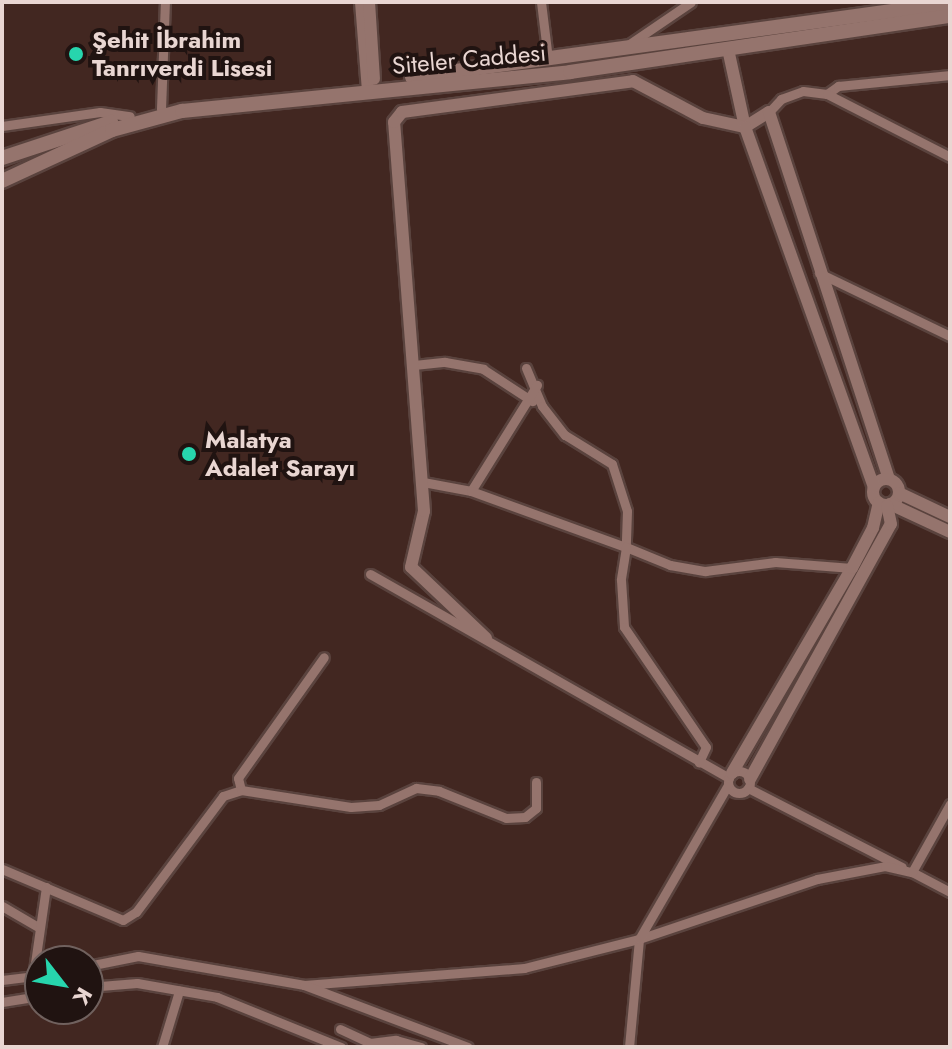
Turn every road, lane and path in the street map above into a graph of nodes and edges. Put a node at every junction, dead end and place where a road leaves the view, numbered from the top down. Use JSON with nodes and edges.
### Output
{"nodes":[{"id":1,"x":165,"y":2,"type":"edge"},
{"id":2,"x":361,"y":2,"type":"edge"},
{"id":3,"x":369,"y":2,"type":"edge"},
{"id":4,"x":541,"y":2,"type":"edge"},
{"id":5,"x":691,"y":2,"type":"edge"},
{"id":6,"x":950,"y":3,"type":"edge"},
{"id":7,"x":950,"y":16,"type":"edge"},
{"id":8,"x":728,"y":49,"type":"junction"},
{"id":9,"x":621,"y":50,"type":"junction"},
{"id":10,"x":548,"y":59,"type":"junction"},
{"id":11,"x":950,"y":75,"type":"edge"},
{"id":12,"x":371,"y":87,"type":"junction"},
{"id":13,"x":827,"y":94,"type":"junction"},
{"id":14,"x":161,"y":109,"type":"junction"},
{"id":15,"x":769,"y":112,"type":"junction"},
{"id":16,"x":130,"y":116,"type":"junction"},
{"id":17,"x":2,"y":126,"type":"edge"},
{"id":18,"x":745,"y":127,"type":"junction"},
{"id":19,"x":950,"y":157,"type":"edge"},
{"id":20,"x":2,"y":158,"type":"edge"},
{"id":21,"x":2,"y":181,"type":"edge"},
{"id":22,"x":819,"y":273,"type":"junction"},
{"id":23,"x":950,"y":336,"type":"edge"},
{"id":24,"x":414,"y":365,"type":"junction"},
{"id":25,"x":526,"y":368,"type":"dead end"},
{"id":26,"x":537,"y":385,"type":"junction"},
{"id":27,"x":529,"y":399,"type":"junction"},
{"id":28,"x":542,"y":406,"type":"junction"},
{"id":29,"x":889,"y":479,"type":"junction"},
{"id":30,"x":423,"y":482,"type":"junction"},
{"id":31,"x":874,"y":487,"type":"junction"},
{"id":32,"x":471,"y":491,"type":"junction"},
{"id":33,"x":889,"y":501,"type":"junction"},
{"id":34,"x":950,"y":517,"type":"edge"},
{"id":35,"x":950,"y":532,"type":"edge"},
{"id":36,"x":626,"y":547,"type":"junction"},
{"id":37,"x":852,"y":568,"type":"junction"},
{"id":38,"x":370,"y":574,"type":"dead end"},
{"id":39,"x":486,"y":638,"type":"junction"},
{"id":40,"x":324,"y":657,"type":"dead end"},
{"id":41,"x":699,"y":762,"type":"junction"},
{"id":42,"x":730,"y":779,"type":"junction"},
{"id":43,"x":536,"y":782,"type":"dead end"},
{"id":44,"x":749,"y":784,"type":"junction"},
{"id":45,"x":241,"y":790,"type":"junction"},
{"id":46,"x":950,"y":804,"type":"edge"},
{"id":47,"x":2,"y":869,"type":"edge"},
{"id":48,"x":912,"y":872,"type":"junction"},
{"id":49,"x":46,"y":887,"type":"junction"},
{"id":50,"x":950,"y":892,"type":"edge"},
{"id":51,"x":2,"y":906,"type":"edge"},
{"id":52,"x":38,"y":927,"type":"junction"},
{"id":53,"x":639,"y":939,"type":"junction"},
{"id":54,"x":38,"y":945,"type":"edge"},
{"id":55,"x":104,"y":963,"type":"edge"},
{"id":56,"x":24,"y":977,"type":"edge"},
{"id":57,"x":2,"y":980,"type":"edge"},
{"id":58,"x":304,"y":985,"type":"junction"},
{"id":59,"x":104,"y":986,"type":"edge"},
{"id":60,"x":179,"y":991,"type":"junction"},
{"id":61,"x":24,"y":999,"type":"edge"},
{"id":62,"x":2,"y":1002,"type":"edge"},
{"id":63,"x":340,"y":1029,"type":"dead end"},
{"id":64,"x":162,"y":1047,"type":"edge"},
{"id":65,"x":341,"y":1047,"type":"edge"},
{"id":66,"x":421,"y":1047,"type":"edge"},
{"id":67,"x":468,"y":1047,"type":"edge"},
{"id":68,"x":629,"y":1047,"type":"edge"}],
"edges":[{"from":1,"to":14,"type":"street"},
{"from":2,"to":12,"type":"street"},
{"from":3,"to":12,"type":"street"},
{"from":4,"to":10,"type":"street"},
{"from":5,"to":9,"type":"street"},
{"from":6,"to":9,"type":"main road","name":"Siteler Caddesi"},
{"from":7,"to":8,"type":"main road","name":"Siteler Caddesi"},
{"from":8,"to":12,"type":"main road","name":"Siteler Caddesi"},
{"from":8,"to":18,"type":"street"},
{"from":9,"to":10,"type":"main road","name":"Siteler Caddesi"},
{"from":10,"to":12,"type":"main road","name":"Siteler Caddesi"},
{"from":11,"to":13,"type":"street"},
{"from":12,"to":14,"type":"main road","name":"Siteler Caddesi"},
{"from":12,"to":21,"type":"main road","name":"Siteler Caddesi"},
{"from":13,"to":15,"type":"street"},
{"from":13,"to":19,"type":"street"},
{"from":14,"to":16,"type":"main road","name":"Siteler Caddesi"},
{"from":15,"to":18,"type":"street"},
{"from":15,"to":22,"type":"street"},
{"from":16,"to":17,"type":"street"},
{"from":16,"to":20,"type":"main road","name":"Siteler Caddesi"},
{"from":18,"to":24,"type":"street"},
{"from":18,"to":31,"type":"street"},
{"from":22,"to":23,"type":"street"},
{"from":22,"to":29,"type":"street"},
{"from":24,"to":27,"type":"street"},
{"from":24,"to":30,"type":"street"},
{"from":25,"to":26,"type":"street"},
{"from":26,"to":27,"type":"street"},
{"from":26,"to":28,"type":"street"},
{"from":27,"to":28,"type":"street"},
{"from":27,"to":32,"type":"street"},
{"from":28,"to":36,"type":"street"},
{"from":29,"to":31,"type":"street"},
{"from":29,"to":33,"type":"street"},
{"from":30,"to":32,"type":"street"},
{"from":30,"to":39,"type":"street"},
{"from":31,"to":33,"type":"street"},
{"from":32,"to":36,"type":"street"},
{"from":33,"to":34,"type":"street"},
{"from":33,"to":35,"type":"street"},
{"from":33,"to":37,"type":"street"},
{"from":33,"to":44,"type":"street"},
{"from":36,"to":37,"type":"street"},
{"from":36,"to":41,"type":"street"},
{"from":37,"to":42,"type":"street"},
{"from":38,"to":39,"type":"street"},
{"from":39,"to":41,"type":"street"},
{"from":40,"to":45,"type":"street"},
{"from":41,"to":42,"type":"street"},
{"from":42,"to":44,"type":"street"},
{"from":42,"to":44,"type":"street"},
{"from":42,"to":53,"type":"street"},
{"from":43,"to":45,"type":"street"},
{"from":44,"to":48,"type":"street"},
{"from":45,"to":49,"type":"street"},
{"from":46,"to":48,"type":"street"},
{"from":47,"to":49,"type":"street"},
{"from":48,"to":50,"type":"street"},
{"from":48,"to":53,"type":"street"},
{"from":49,"to":52,"type":"street"},
{"from":51,"to":52,"type":"street"},
{"from":52,"to":54,"type":"street"},
{"from":53,"to":58,"type":"street"},
{"from":53,"to":68,"type":"street"},
{"from":55,"to":58,"type":"street"},
{"from":56,"to":57,"type":"street"},
{"from":58,"to":67,"type":"street"},
{"from":59,"to":60,"type":"street"},
{"from":60,"to":64,"type":"street"},
{"from":60,"to":65,"type":"street"},
{"from":61,"to":62,"type":"street"},
{"from":63,"to":66,"type":"street"}]}
